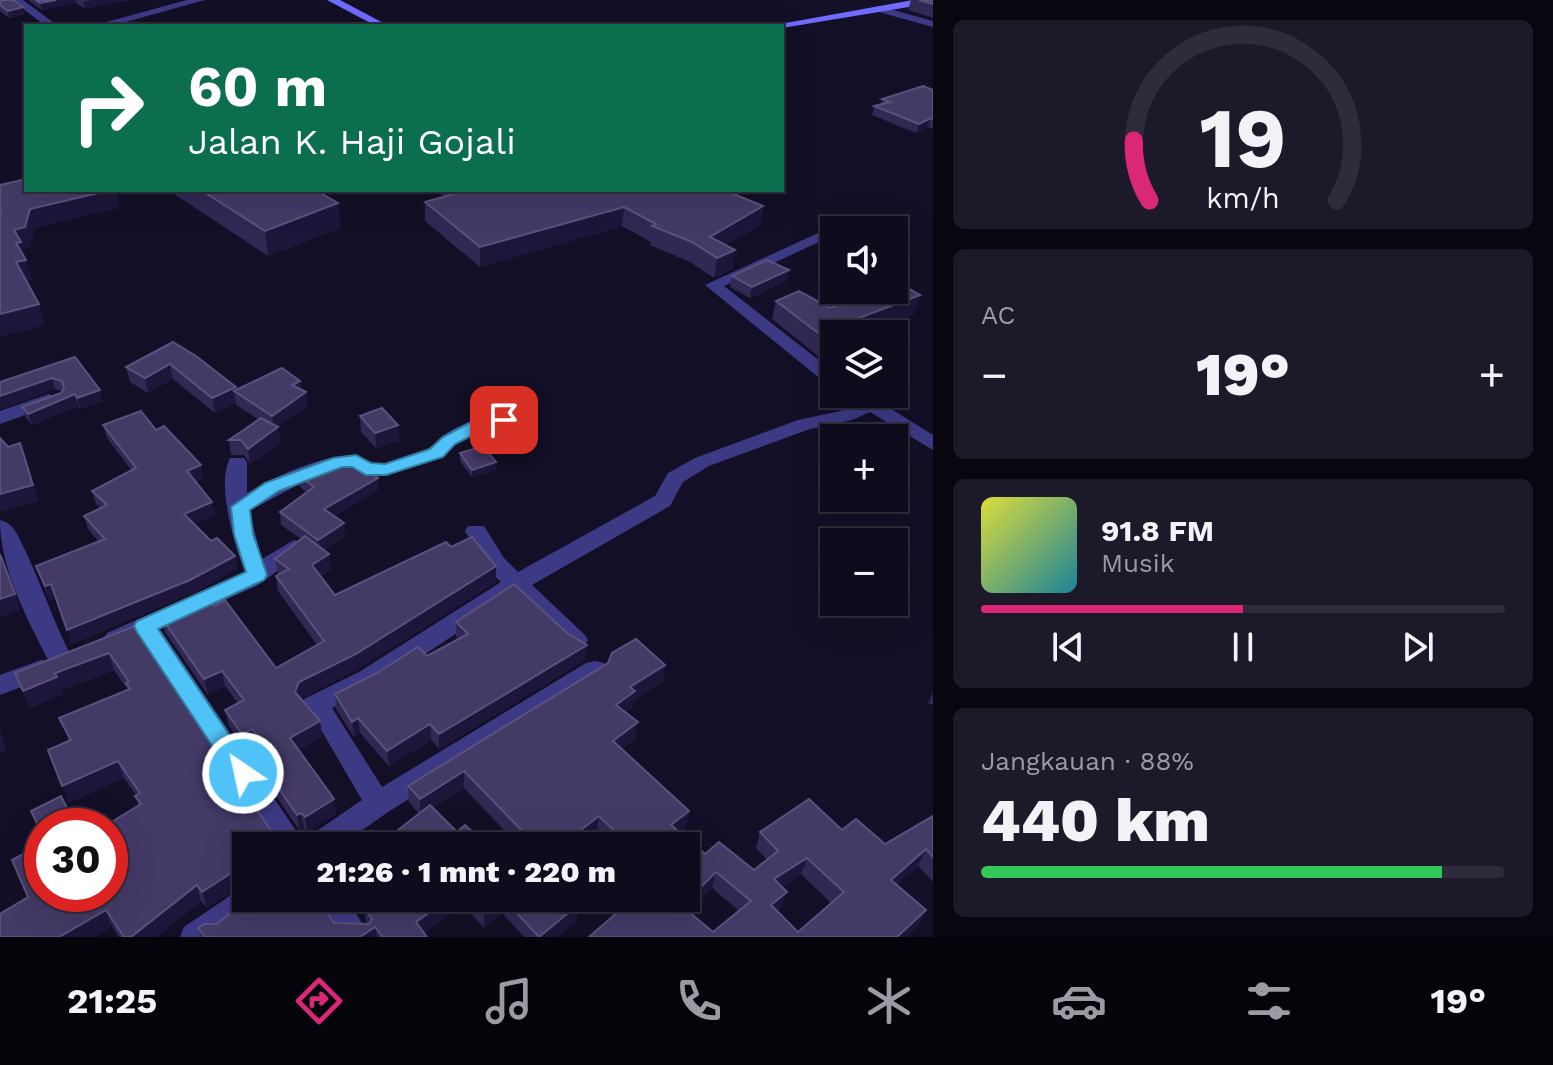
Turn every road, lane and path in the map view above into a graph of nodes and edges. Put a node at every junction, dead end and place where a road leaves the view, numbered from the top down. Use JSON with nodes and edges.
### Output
{"nodes":[{"id":1,"x":16,"y":0,"type":"edge"},
{"id":2,"x":200,"y":0,"type":"edge"},
{"id":3,"x":332,"y":0,"type":"edge"},
{"id":4,"x":931,"y":0,"type":"edge"},
{"id":5,"x":879,"y":9,"type":"junction"},
{"id":6,"x":132,"y":13,"type":"junction"},
{"id":7,"x":50,"y":24,"type":"edge"},
{"id":8,"x":102,"y":24,"type":"edge"},
{"id":9,"x":144,"y":24,"type":"edge"},
{"id":10,"x":380,"y":24,"type":"edge"},
{"id":11,"x":784,"y":24,"type":"edge"},
{"id":12,"x":933,"y":24,"type":"edge"},
{"id":13,"x":820,"y":236,"type":"edge"},
{"id":14,"x":820,"y":370,"type":"edge"},
{"id":15,"x":56,"y":398,"type":"edge"},
{"id":16,"x":853,"y":408,"type":"edge"},
{"id":17,"x":876,"y":408,"type":"edge"},
{"id":18,"x":0,"y":418,"type":"edge"},
{"id":19,"x":504,"y":420,"type":"dead end"},
{"id":20,"x":933,"y":444,"type":"edge"},
{"id":21,"x":237,"y":462,"type":"dead end"},
{"id":22,"x":240,"y":507,"type":"junction"},
{"id":23,"x":0,"y":527,"type":"edge"},
{"id":24,"x":476,"y":531,"type":"dead end"},
{"id":25,"x":294,"y":548,"type":"edge"},
{"id":26,"x":250,"y":579,"type":"junction"},
{"id":27,"x":516,"y":582,"type":"junction"},
{"id":28,"x":145,"y":626,"type":"junction"},
{"id":29,"x":576,"y":640,"type":"edge"},
{"id":30,"x":61,"y":660,"type":"junction"},
{"id":31,"x":595,"y":670,"type":"edge"},
{"id":32,"x":0,"y":685,"type":"edge"},
{"id":33,"x":378,"y":804,"type":"junction"},
{"id":34,"x":283,"y":832,"type":"edge"},
{"id":35,"x":338,"y":832,"type":"edge"},
{"id":36,"x":232,"y":910,"type":"edge"},
{"id":37,"x":339,"y":912,"type":"edge"},
{"id":38,"x":195,"y":937,"type":"edge"},
{"id":39,"x":356,"y":937,"type":"edge"}],
"edges":[{"from":1,"to":7,"type":"street"},
{"from":2,"to":6,"type":"street"},
{"from":3,"to":10,"type":"street"},
{"from":4,"to":5,"type":"street"},
{"from":5,"to":11,"type":"street"},
{"from":5,"to":12,"type":"street"},
{"from":6,"to":8,"type":"street"},
{"from":6,"to":9,"type":"street"},
{"from":13,"to":14,"type":"street"},
{"from":15,"to":18,"type":"street"},
{"from":16,"to":27,"type":"street"},
{"from":17,"to":20,"type":"street"},
{"from":19,"to":22,"type":"street"},
{"from":21,"to":22,"type":"street"},
{"from":22,"to":26,"type":"street"},
{"from":23,"to":30,"type":"street"},
{"from":24,"to":27,"type":"street"},
{"from":25,"to":26,"type":"street"},
{"from":26,"to":28,"type":"street"},
{"from":27,"to":29,"type":"street"},
{"from":27,"to":33,"type":"street"},
{"from":28,"to":30,"type":"street"},
{"from":28,"to":34,"type":"street"},
{"from":30,"to":32,"type":"street"},
{"from":31,"to":33,"type":"street"},
{"from":33,"to":35,"type":"street"},
{"from":36,"to":38,"type":"street"},
{"from":37,"to":39,"type":"street"}]}
